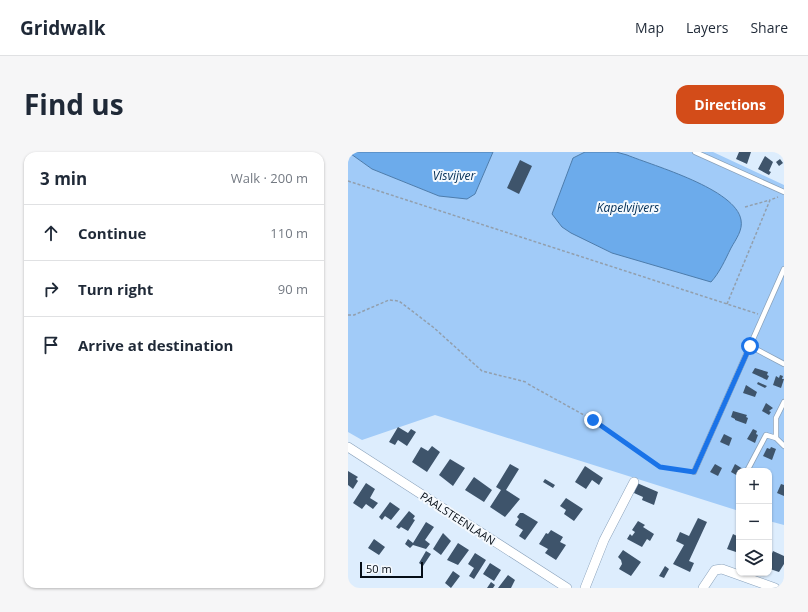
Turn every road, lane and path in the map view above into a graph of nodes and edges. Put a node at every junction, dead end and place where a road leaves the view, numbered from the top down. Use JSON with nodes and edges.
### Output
{"nodes":[{"id":1,"x":695,"y":152,"type":"edge"},
{"id":2,"x":348,"y":181,"type":"edge"},
{"id":3,"x":784,"y":193,"type":"edge"},
{"id":4,"x":770,"y":200,"type":"junction"},
{"id":5,"x":745,"y":207,"type":"dead end"},
{"id":6,"x":784,"y":270,"type":"edge"},
{"id":7,"x":727,"y":304,"type":"junction"},
{"id":8,"x":348,"y":314,"type":"edge"},
{"id":9,"x":763,"y":316,"type":"junction"},
{"id":10,"x":750,"y":346,"type":"junction"},
{"id":11,"x":784,"y":364,"type":"edge"},
{"id":12,"x":784,"y":402,"type":"edge"},
{"id":13,"x":776,"y":438,"type":"junction"},
{"id":14,"x":784,"y":446,"type":"edge"},
{"id":15,"x":348,"y":447,"type":"edge"},
{"id":16,"x":749,"y":468,"type":"edge"},
{"id":17,"x":694,"y":472,"type":"joint"},
{"id":18,"x":634,"y":482,"type":"dead end"},
{"id":19,"x":567,"y":588,"type":"edge"},
{"id":20,"x":585,"y":588,"type":"edge"},
{"id":21,"x":703,"y":588,"type":"edge"},
{"id":22,"x":775,"y":588,"type":"edge"}],
"edges":[{"from":1,"to":3,"type":"lane"},
{"from":2,"to":7,"type":"path"},
{"from":3,"to":4,"type":"path"},
{"from":4,"to":5,"type":"path"},
{"from":4,"to":7,"type":"path"},
{"from":6,"to":9,"type":"lane"},
{"from":7,"to":9,"type":"path"},
{"from":8,"to":17,"type":"path"},
{"from":9,"to":10,"type":"lane"},
{"from":10,"to":11,"type":"lane"},
{"from":10,"to":17,"type":"lane"},
{"from":12,"to":13,"type":"lane"},
{"from":13,"to":14,"type":"lane"},
{"from":13,"to":16,"type":"lane"},
{"from":15,"to":19,"type":"street","name":"PAALSTEENLAAN"},
{"from":18,"to":20,"type":"street"},
{"from":21,"to":22,"type":"street"}]}
